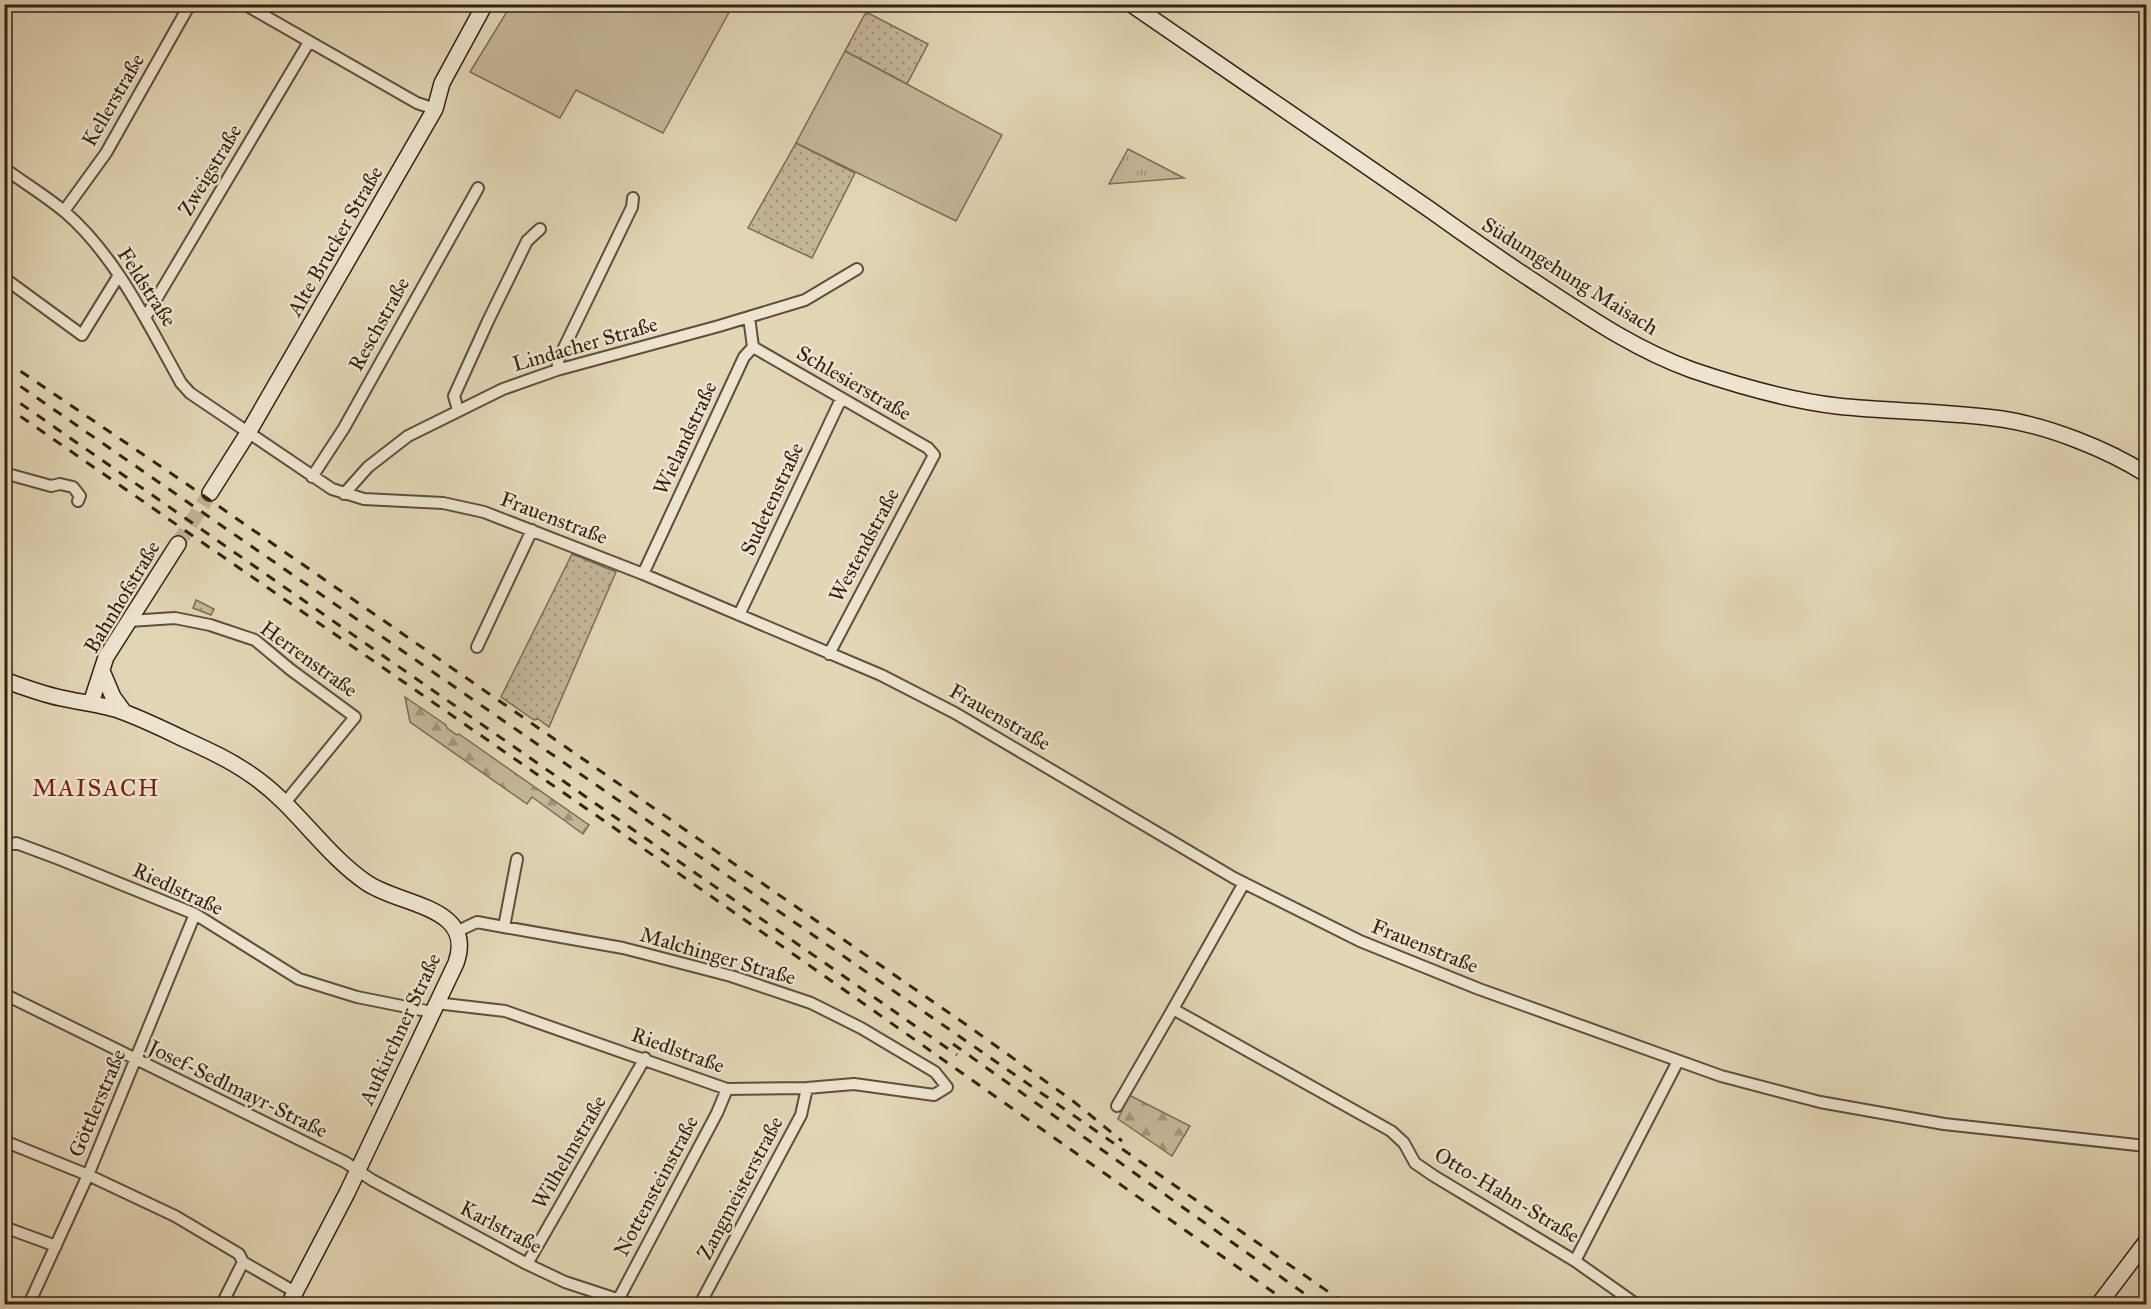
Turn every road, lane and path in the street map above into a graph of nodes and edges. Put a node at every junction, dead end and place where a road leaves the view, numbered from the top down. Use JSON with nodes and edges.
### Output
{"nodes":[{"id":1,"x":190,"y":4,"type":"edge"},
{"id":2,"x":244,"y":4,"type":"edge"},
{"id":3,"x":485,"y":4,"type":"edge"},
{"id":4,"x":1131,"y":4,"type":"edge"},
{"id":5,"x":309,"y":42,"type":"junction"},
{"id":6,"x":435,"y":109,"type":"junction"},
{"id":7,"x":4,"y":168,"type":"edge"},
{"id":8,"x":478,"y":188,"type":"dead end"},
{"id":9,"x":633,"y":198,"type":"dead end"},
{"id":10,"x":64,"y":211,"type":"junction"},
{"id":11,"x":540,"y":229,"type":"dead end"},
{"id":12,"x":856,"y":269,"type":"dead end"},
{"id":13,"x":119,"y":275,"type":"junction"},
{"id":14,"x":4,"y":278,"type":"edge"},
{"id":15,"x":749,"y":317,"type":"junction"},
{"id":16,"x":145,"y":318,"type":"junction"},
{"id":17,"x":753,"y":347,"type":"junction"},
{"id":18,"x":557,"y":370,"type":"junction"},
{"id":19,"x":841,"y":399,"type":"junction"},
{"id":20,"x":458,"y":410,"type":"junction"},
{"id":21,"x":248,"y":433,"type":"junction"},
{"id":22,"x":934,"y":455,"type":"joint"},
{"id":23,"x":4,"y":473,"type":"edge"},
{"id":24,"x":2146,"y":474,"type":"edge"},
{"id":25,"x":312,"y":477,"type":"junction"},
{"id":26,"x":210,"y":493,"type":"tunnel mouth"},
{"id":27,"x":345,"y":494,"type":"junction"},
{"id":28,"x":78,"y":501,"type":"dead end"},
{"id":29,"x":532,"y":530,"type":"junction"},
{"id":30,"x":178,"y":544,"type":"tunnel mouth"},
{"id":31,"x":643,"y":574,"type":"junction"},
{"id":32,"x":739,"y":615,"type":"junction"},
{"id":33,"x":129,"y":621,"type":"junction"},
{"id":34,"x":477,"y":648,"type":"dead end"},
{"id":35,"x":829,"y":654,"type":"junction"},
{"id":36,"x":104,"y":677,"type":"junction"},
{"id":37,"x":4,"y":680,"type":"edge"},
{"id":38,"x":71,"y":700,"type":"junction"},
{"id":39,"x":95,"y":704,"type":"junction"},
{"id":40,"x":124,"y":712,"type":"junction"},
{"id":41,"x":284,"y":804,"type":"junction"},
{"id":42,"x":4,"y":846,"type":"edge"},
{"id":43,"x":517,"y":859,"type":"dead end"},
{"id":44,"x":1244,"y":883,"type":"junction"},
{"id":45,"x":195,"y":914,"type":"junction"},
{"id":46,"x":504,"y":927,"type":"junction"},
{"id":47,"x":458,"y":931,"type":"junction"},
{"id":48,"x":4,"y":994,"type":"edge"},
{"id":49,"x":434,"y":1008,"type":"junction"},
{"id":50,"x":1173,"y":1009,"type":"junction"},
{"id":51,"x":645,"y":1058,"type":"junction"},
{"id":52,"x":136,"y":1060,"type":"junction"},
{"id":53,"x":1678,"y":1061,"type":"junction"},
{"id":54,"x":947,"y":1087,"type":"joint"},
{"id":55,"x":807,"y":1088,"type":"junction"},
{"id":56,"x":727,"y":1089,"type":"junction"},
{"id":57,"x":1117,"y":1106,"type":"dead end"},
{"id":58,"x":4,"y":1142,"type":"edge"},
{"id":59,"x":2146,"y":1146,"type":"edge"},
{"id":60,"x":358,"y":1171,"type":"junction"},
{"id":61,"x":88,"y":1175,"type":"junction"},
{"id":62,"x":4,"y":1227,"type":"edge"},
{"id":63,"x":2146,"y":1242,"type":"edge"},
{"id":64,"x":56,"y":1246,"type":"junction"},
{"id":65,"x":1575,"y":1261,"type":"junction"},
{"id":66,"x":243,"y":1262,"type":"junction"},
{"id":67,"x":527,"y":1264,"type":"junction"},
{"id":68,"x":292,"y":1298,"type":"edge"},
{"id":69,"x":618,"y":1300,"type":"junction"},
{"id":70,"x":29,"y":1305,"type":"edge"},
{"id":71,"x":222,"y":1305,"type":"edge"},
{"id":72,"x":632,"y":1305,"type":"edge"},
{"id":73,"x":700,"y":1305,"type":"edge"},
{"id":74,"x":1636,"y":1305,"type":"edge"},
{"id":75,"x":2099,"y":1305,"type":"edge"}],
"edges":[{"from":1,"to":10,"type":"street","name":"Kellerstraße"},
{"from":2,"to":5,"type":"street"},
{"from":3,"to":6,"type":"street","name":"Alte Brucker Straße"},
{"from":4,"to":24,"type":"street","name":"Südumgehung Maisach"},
{"from":5,"to":6,"type":"street"},
{"from":5,"to":16,"type":"street","name":"Zweigstraße"},
{"from":6,"to":21,"type":"street","name":"Alte Brucker Straße"},
{"from":7,"to":10,"type":"street","name":"Feldstraße"},
{"from":8,"to":25,"type":"street","name":"Reschstraße"},
{"from":9,"to":18,"type":"street"},
{"from":10,"to":13,"type":"street","name":"Feldstraße"},
{"from":11,"to":20,"type":"street"},
{"from":12,"to":15,"type":"street","name":"Lindacher Straße"},
{"from":13,"to":14,"type":"street"},
{"from":13,"to":16,"type":"street","name":"Feldstraße"},
{"from":15,"to":17,"type":"street"},
{"from":15,"to":18,"type":"street","name":"Lindacher Straße"},
{"from":16,"to":21,"type":"street","name":"Feldstraße"},
{"from":17,"to":19,"type":"street","name":"Schlesierstraße"},
{"from":17,"to":31,"type":"street","name":"Wielandstraße"},
{"from":18,"to":20,"type":"street","name":"Lindacher Straße"},
{"from":19,"to":22,"type":"street","name":"Schlesierstraße"},
{"from":19,"to":32,"type":"street","name":"Sudetenstraße"},
{"from":20,"to":27,"type":"street","name":"Lindacher Straße"},
{"from":21,"to":25,"type":"street","name":"Frauenstraße"},
{"from":21,"to":26,"type":"street","name":"Alte Brucker Straße"},
{"from":22,"to":35,"type":"street","name":"Westendstraße"},
{"from":23,"to":28,"type":"street"},
{"from":25,"to":27,"type":"street","name":"Frauenstraße"},
{"from":27,"to":29,"type":"street","name":"Frauenstraße"},
{"from":29,"to":31,"type":"street","name":"Frauenstraße"},
{"from":29,"to":34,"type":"street"},
{"from":30,"to":33,"type":"street","name":"Bahnhofstraße"},
{"from":31,"to":32,"type":"street","name":"Frauenstraße"},
{"from":32,"to":35,"type":"street","name":"Frauenstraße"},
{"from":33,"to":36,"type":"street","name":"Bahnhofstraße"},
{"from":33,"to":41,"type":"street","name":"Herrenstraße"},
{"from":35,"to":44,"type":"street","name":"Frauenstraße"},
{"from":36,"to":38,"type":"street"},
{"from":36,"to":39,"type":"street","name":"Bahnhofstraße"},
{"from":36,"to":40,"type":"street"},
{"from":37,"to":38,"type":"street"},
{"from":38,"to":39,"type":"street"},
{"from":39,"to":40,"type":"street","name":"Aufkirchner Straße"},
{"from":40,"to":41,"type":"street","name":"Aufkirchner Straße"},
{"from":41,"to":47,"type":"street","name":"Aufkirchner Straße"},
{"from":42,"to":45,"type":"street","name":"Riedlstraße"},
{"from":43,"to":46,"type":"street"},
{"from":44,"to":50,"type":"street"},
{"from":44,"to":53,"type":"street","name":"Frauenstraße"},
{"from":45,"to":49,"type":"street","name":"Riedlstraße"},
{"from":45,"to":52,"type":"street","name":"Göttlerstraße"},
{"from":46,"to":47,"type":"street","name":"Malchinger Straße"},
{"from":46,"to":54,"type":"street","name":"Malchinger Straße"},
{"from":47,"to":49,"type":"street","name":"Aufkirchner Straße"},
{"from":48,"to":52,"type":"street","name":"Josef-Sedlmayr-Straße"},
{"from":49,"to":51,"type":"street","name":"Riedlstraße"},
{"from":49,"to":60,"type":"street","name":"Aufkirchner Straße"},
{"from":50,"to":57,"type":"street"},
{"from":50,"to":65,"type":"street","name":"Otto-Hahn-Straße"},
{"from":51,"to":56,"type":"street","name":"Riedlstraße"},
{"from":51,"to":67,"type":"street","name":"Wilhelmstraße"},
{"from":52,"to":60,"type":"street","name":"Josef-Sedlmayr-Straße"},
{"from":52,"to":61,"type":"street","name":"Göttlerstraße"},
{"from":53,"to":59,"type":"street","name":"Frauenstraße"},
{"from":53,"to":65,"type":"street","name":"Otto-Hahn-Straße"},
{"from":54,"to":55,"type":"street","name":"Riedlstraße"},
{"from":55,"to":56,"type":"street","name":"Riedlstraße"},
{"from":55,"to":73,"type":"street","name":"Zangmeisterstraße"},
{"from":56,"to":69,"type":"street","name":"Nottensteinstraße"},
{"from":58,"to":61,"type":"street"},
{"from":60,"to":67,"type":"street","name":"Karlstraße"},
{"from":60,"to":68,"type":"street","name":"Aufkirchner Straße"},
{"from":61,"to":64,"type":"street","name":"Göttlerstraße"},
{"from":61,"to":66,"type":"street"},
{"from":62,"to":64,"type":"street"},
{"from":63,"to":75,"type":"street"},
{"from":64,"to":70,"type":"street","name":"Göttlerstraße"},
{"from":65,"to":74,"type":"street"},
{"from":66,"to":68,"type":"street"},
{"from":66,"to":71,"type":"street"},
{"from":67,"to":69,"type":"street","name":"Karlstraße"},
{"from":69,"to":72,"type":"street","name":"Karlstraße"}]}
